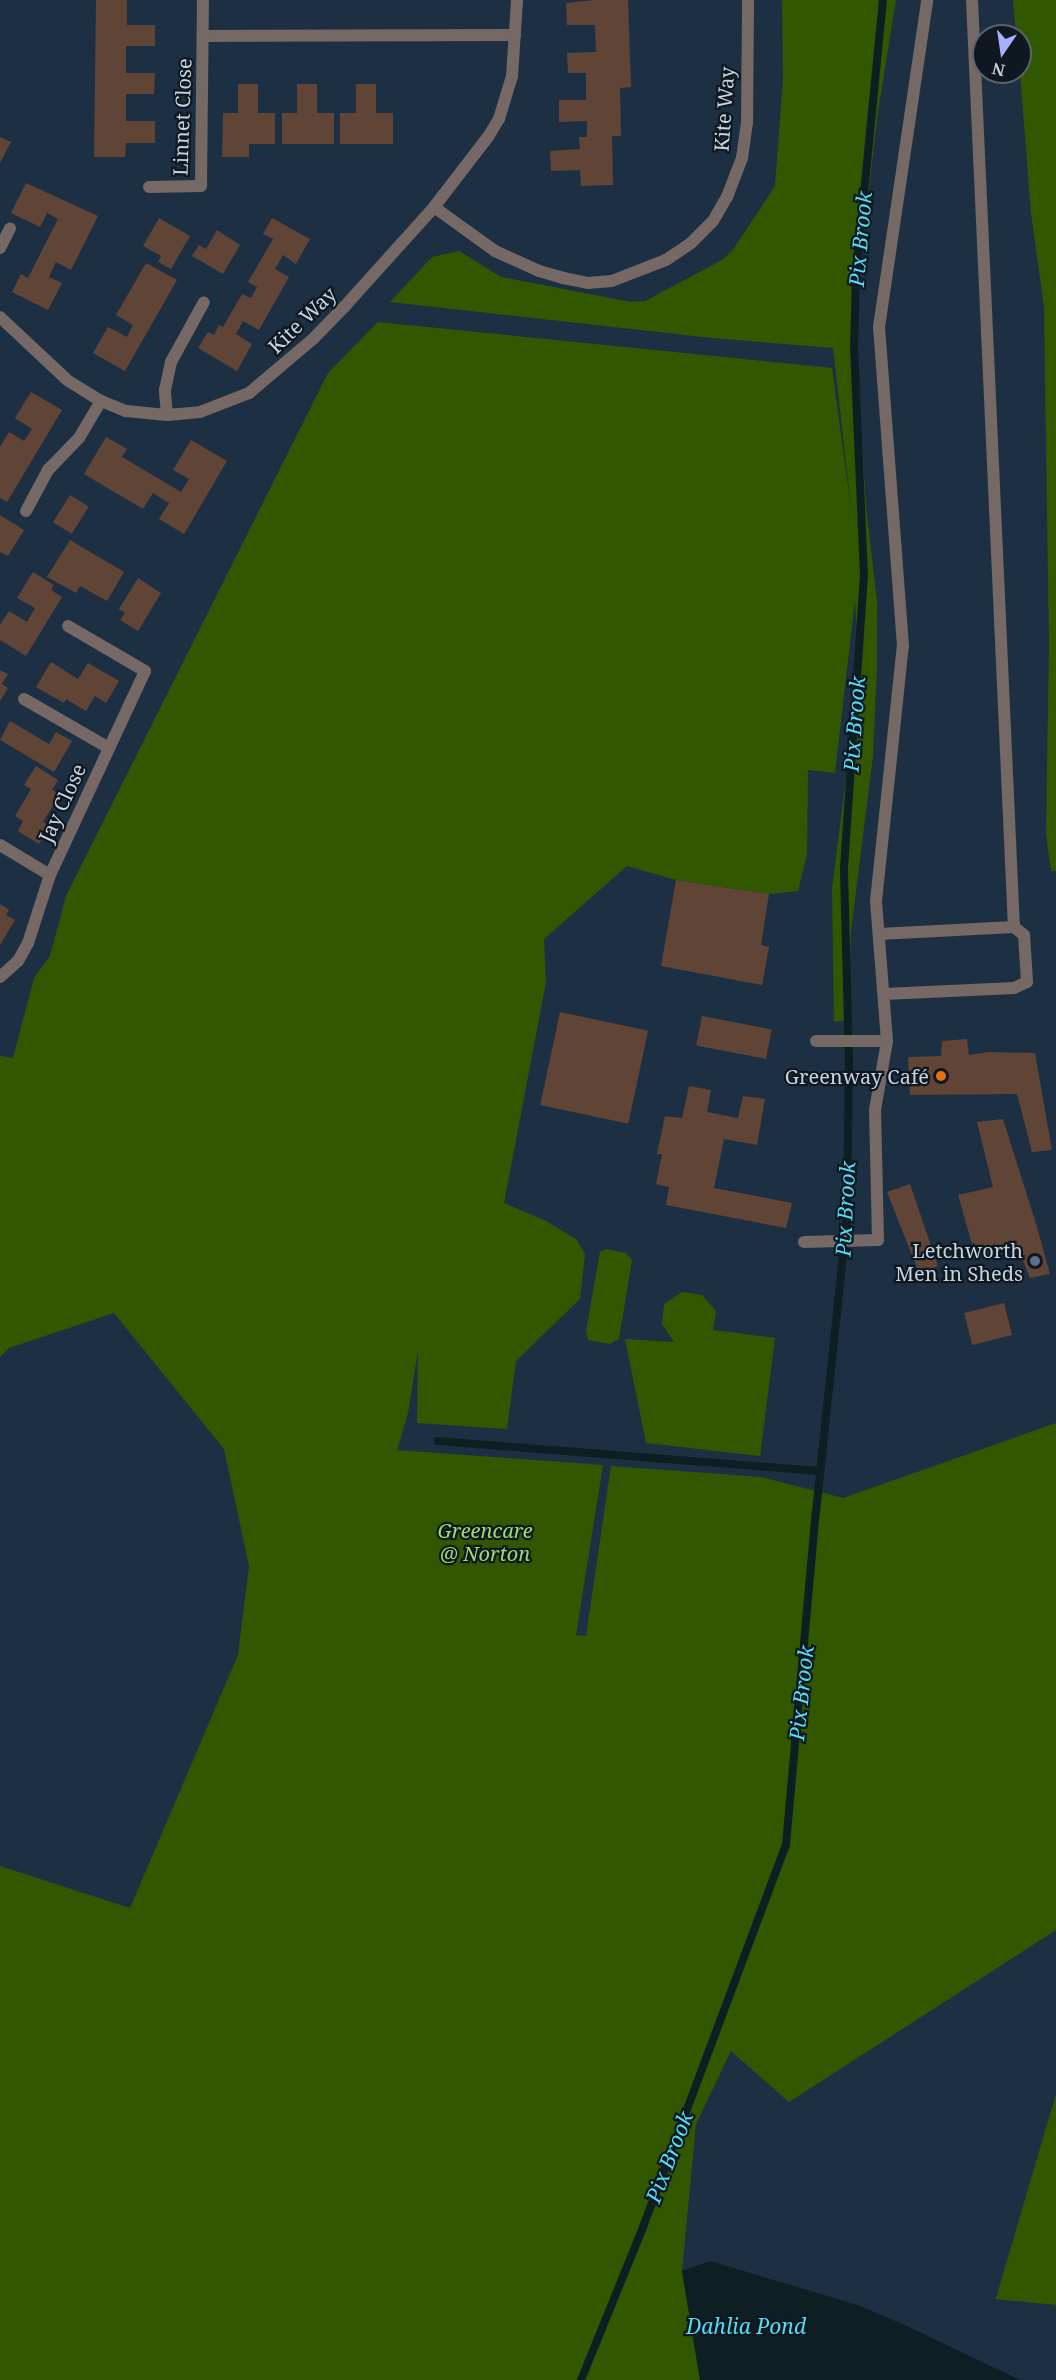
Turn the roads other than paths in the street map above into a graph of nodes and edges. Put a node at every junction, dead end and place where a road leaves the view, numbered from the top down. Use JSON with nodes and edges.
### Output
{"nodes":[{"id":1,"x":203,"y":0,"type":"edge"},
{"id":2,"x":517,"y":0,"type":"edge"},
{"id":3,"x":748,"y":0,"type":"edge"},
{"id":4,"x":927,"y":0,"type":"edge"},
{"id":5,"x":972,"y":0,"type":"edge"},
{"id":6,"x":515,"y":35,"type":"junction"},
{"id":7,"x":204,"y":36,"type":"junction"},
{"id":8,"x":149,"y":187,"type":"dead end"},
{"id":9,"x":434,"y":207,"type":"junction"},
{"id":10,"x":10,"y":228,"type":"dead end"},
{"id":11,"x":0,"y":248,"type":"edge"},
{"id":12,"x":204,"y":302,"type":"dead end"},
{"id":13,"x":0,"y":317,"type":"edge"},
{"id":14,"x":101,"y":401,"type":"junction"},
{"id":15,"x":167,"y":415,"type":"junction"},
{"id":16,"x":26,"y":511,"type":"dead end"},
{"id":17,"x":68,"y":626,"type":"dead end"},
{"id":18,"x":24,"y":699,"type":"dead end"},
{"id":19,"x":109,"y":748,"type":"junction"},
{"id":20,"x":0,"y":845,"type":"edge"},
{"id":21,"x":50,"y":875,"type":"junction"},
{"id":22,"x":1014,"y":927,"type":"junction"},
{"id":23,"x":879,"y":934,"type":"junction"},
{"id":24,"x":0,"y":977,"type":"edge"},
{"id":25,"x":884,"y":994,"type":"junction"},
{"id":26,"x":816,"y":1041,"type":"dead end"},
{"id":27,"x":887,"y":1041,"type":"junction"},
{"id":28,"x":804,"y":1242,"type":"dead end"}],
"edges":[{"from":1,"to":7,"type":"street","name":"Linnet Close"},
{"from":2,"to":6,"type":"street","name":"Kite Way"},
{"from":3,"to":9,"type":"street","name":"Kite Way"},
{"from":4,"to":23,"type":"street"},
{"from":5,"to":22,"type":"street"},
{"from":6,"to":7,"type":"street","name":"Linnet Close"},
{"from":6,"to":9,"type":"street","name":"Kite Way"},
{"from":7,"to":8,"type":"street","name":"Linnet Close"},
{"from":9,"to":15,"type":"street","name":"Kite Way"},
{"from":10,"to":11,"type":"street"},
{"from":12,"to":15,"type":"street"},
{"from":13,"to":14,"type":"street","name":"Kite Way"},
{"from":14,"to":15,"type":"street","name":"Kite Way"},
{"from":14,"to":16,"type":"street"},
{"from":17,"to":19,"type":"street","name":"Jay Close"},
{"from":18,"to":19,"type":"street","name":"Jay Close"},
{"from":19,"to":21,"type":"street","name":"Jay Close"},
{"from":20,"to":21,"type":"street","name":"Jay Close"},
{"from":21,"to":24,"type":"street","name":"Jay Close"},
{"from":22,"to":23,"type":"street"},
{"from":22,"to":25,"type":"street"},
{"from":23,"to":25,"type":"street"},
{"from":25,"to":27,"type":"street"},
{"from":26,"to":27,"type":"street"},
{"from":27,"to":28,"type":"street"}]}
